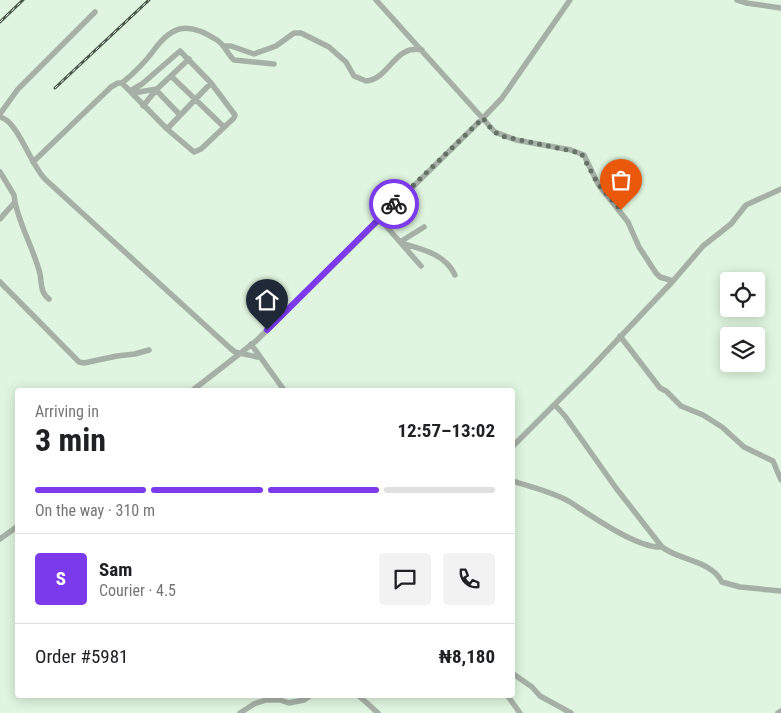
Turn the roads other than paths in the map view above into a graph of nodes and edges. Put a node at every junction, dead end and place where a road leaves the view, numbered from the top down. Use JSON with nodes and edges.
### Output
{"nodes":[{"id":1,"x":376,"y":0,"type":"edge"},
{"id":2,"x":570,"y":0,"type":"edge"},
{"id":3,"x":737,"y":0,"type":"edge"},
{"id":4,"x":781,"y":8,"type":"edge"},
{"id":5,"x":95,"y":12,"type":"dead end"},
{"id":6,"x":224,"y":46,"type":"junction"},
{"id":7,"x":422,"y":50,"type":"junction"},
{"id":8,"x":189,"y":59,"type":"junction"},
{"id":9,"x":274,"y":64,"type":"dead end"},
{"id":10,"x":171,"y":76,"type":"junction"},
{"id":11,"x":122,"y":83,"type":"junction"},
{"id":12,"x":211,"y":83,"type":"junction"},
{"id":13,"x":157,"y":90,"type":"junction"},
{"id":14,"x":132,"y":92,"type":"junction"},
{"id":15,"x":195,"y":99,"type":"junction"},
{"id":16,"x":143,"y":106,"type":"junction"},
{"id":17,"x":180,"y":115,"type":"junction"},
{"id":18,"x":0,"y":116,"type":"edge"},
{"id":19,"x":483,"y":118,"type":"junction"},
{"id":20,"x":224,"y":128,"type":"junction"},
{"id":21,"x":166,"y":129,"type":"junction"},
{"id":22,"x":33,"y":162,"type":"junction"},
{"id":23,"x":0,"y":172,"type":"edge"},
{"id":24,"x":781,"y":188,"type":"edge"},
{"id":25,"x":15,"y":202,"type":"junction"},
{"id":26,"x":380,"y":218,"type":"junction"},
{"id":27,"x":0,"y":219,"type":"edge"},
{"id":28,"x":424,"y":227,"type":"dead end"},
{"id":29,"x":401,"y":243,"type":"junction"},
{"id":30,"x":421,"y":266,"type":"dead end"},
{"id":31,"x":455,"y":274,"type":"dead end"},
{"id":32,"x":673,"y":281,"type":"junction"},
{"id":33,"x":0,"y":282,"type":"edge"},
{"id":34,"x":49,"y":299,"type":"dead end"},
{"id":35,"x":620,"y":336,"type":"junction"},
{"id":36,"x":252,"y":344,"type":"junction"},
{"id":37,"x":149,"y":350,"type":"dead end"},
{"id":38,"x":240,"y":353,"type":"junction"},
{"id":39,"x":259,"y":357,"type":"junction"},
{"id":40,"x":196,"y":388,"type":"edge"},
{"id":41,"x":282,"y":388,"type":"edge"},
{"id":42,"x":555,"y":406,"type":"junction"},
{"id":43,"x":515,"y":444,"type":"edge"},
{"id":44,"x":781,"y":480,"type":"edge"},
{"id":45,"x":515,"y":482,"type":"edge"},
{"id":46,"x":15,"y":528,"type":"edge"},
{"id":47,"x":0,"y":539,"type":"edge"},
{"id":48,"x":662,"y":547,"type":"junction"},
{"id":49,"x":781,"y":591,"type":"edge"},
{"id":50,"x":515,"y":675,"type":"edge"},
{"id":51,"x":307,"y":698,"type":"edge"},
{"id":52,"x":361,"y":698,"type":"edge"},
{"id":53,"x":509,"y":698,"type":"edge"},
{"id":54,"x":781,"y":711,"type":"edge"},
{"id":55,"x":519,"y":712,"type":"edge"},
{"id":56,"x":240,"y":713,"type":"edge"},
{"id":57,"x":378,"y":713,"type":"edge"},
{"id":58,"x":571,"y":713,"type":"edge"},
{"id":59,"x":778,"y":713,"type":"edge"}],
"edges":[{"from":1,"to":7,"type":"street"},
{"from":2,"to":19,"type":"street"},
{"from":3,"to":4,"type":"street"},
{"from":5,"to":18,"type":"street"},
{"from":6,"to":7,"type":"street"},
{"from":6,"to":9,"type":"street"},
{"from":6,"to":11,"type":"street"},
{"from":7,"to":19,"type":"street"},
{"from":8,"to":10,"type":"street"},
{"from":8,"to":12,"type":"street"},
{"from":8,"to":14,"type":"street"},
{"from":10,"to":13,"type":"street"},
{"from":10,"to":15,"type":"street"},
{"from":11,"to":14,"type":"street"},
{"from":11,"to":22,"type":"street"},
{"from":12,"to":15,"type":"street"},
{"from":12,"to":20,"type":"street"},
{"from":13,"to":14,"type":"street"},
{"from":13,"to":16,"type":"street"},
{"from":13,"to":17,"type":"street"},
{"from":14,"to":16,"type":"street"},
{"from":15,"to":17,"type":"street"},
{"from":15,"to":20,"type":"street"},
{"from":16,"to":21,"type":"street"},
{"from":17,"to":21,"type":"street"},
{"from":18,"to":22,"type":"street"},
{"from":19,"to":26,"type":"street"},
{"from":19,"to":32,"type":"street"},
{"from":20,"to":21,"type":"street"},
{"from":22,"to":38,"type":"street"},
{"from":23,"to":25,"type":"street"},
{"from":24,"to":32,"type":"street"},
{"from":25,"to":27,"type":"street"},
{"from":25,"to":34,"type":"street"},
{"from":26,"to":29,"type":"street"},
{"from":26,"to":36,"type":"street"},
{"from":28,"to":29,"type":"street"},
{"from":29,"to":30,"type":"street"},
{"from":29,"to":31,"type":"street"},
{"from":32,"to":35,"type":"street"},
{"from":33,"to":37,"type":"street"},
{"from":35,"to":42,"type":"street"},
{"from":35,"to":44,"type":"street"},
{"from":36,"to":38,"type":"street"},
{"from":36,"to":39,"type":"street"},
{"from":36,"to":39,"type":"street"},
{"from":38,"to":39,"type":"street"},
{"from":38,"to":40,"type":"street"},
{"from":39,"to":41,"type":"street"},
{"from":42,"to":43,"type":"street"},
{"from":42,"to":48,"type":"street"},
{"from":45,"to":48,"type":"street"},
{"from":46,"to":47,"type":"street"},
{"from":48,"to":49,"type":"street"},
{"from":50,"to":58,"type":"street"},
{"from":51,"to":56,"type":"street"},
{"from":52,"to":57,"type":"street"},
{"from":53,"to":55,"type":"street"},
{"from":54,"to":59,"type":"street"}]}
